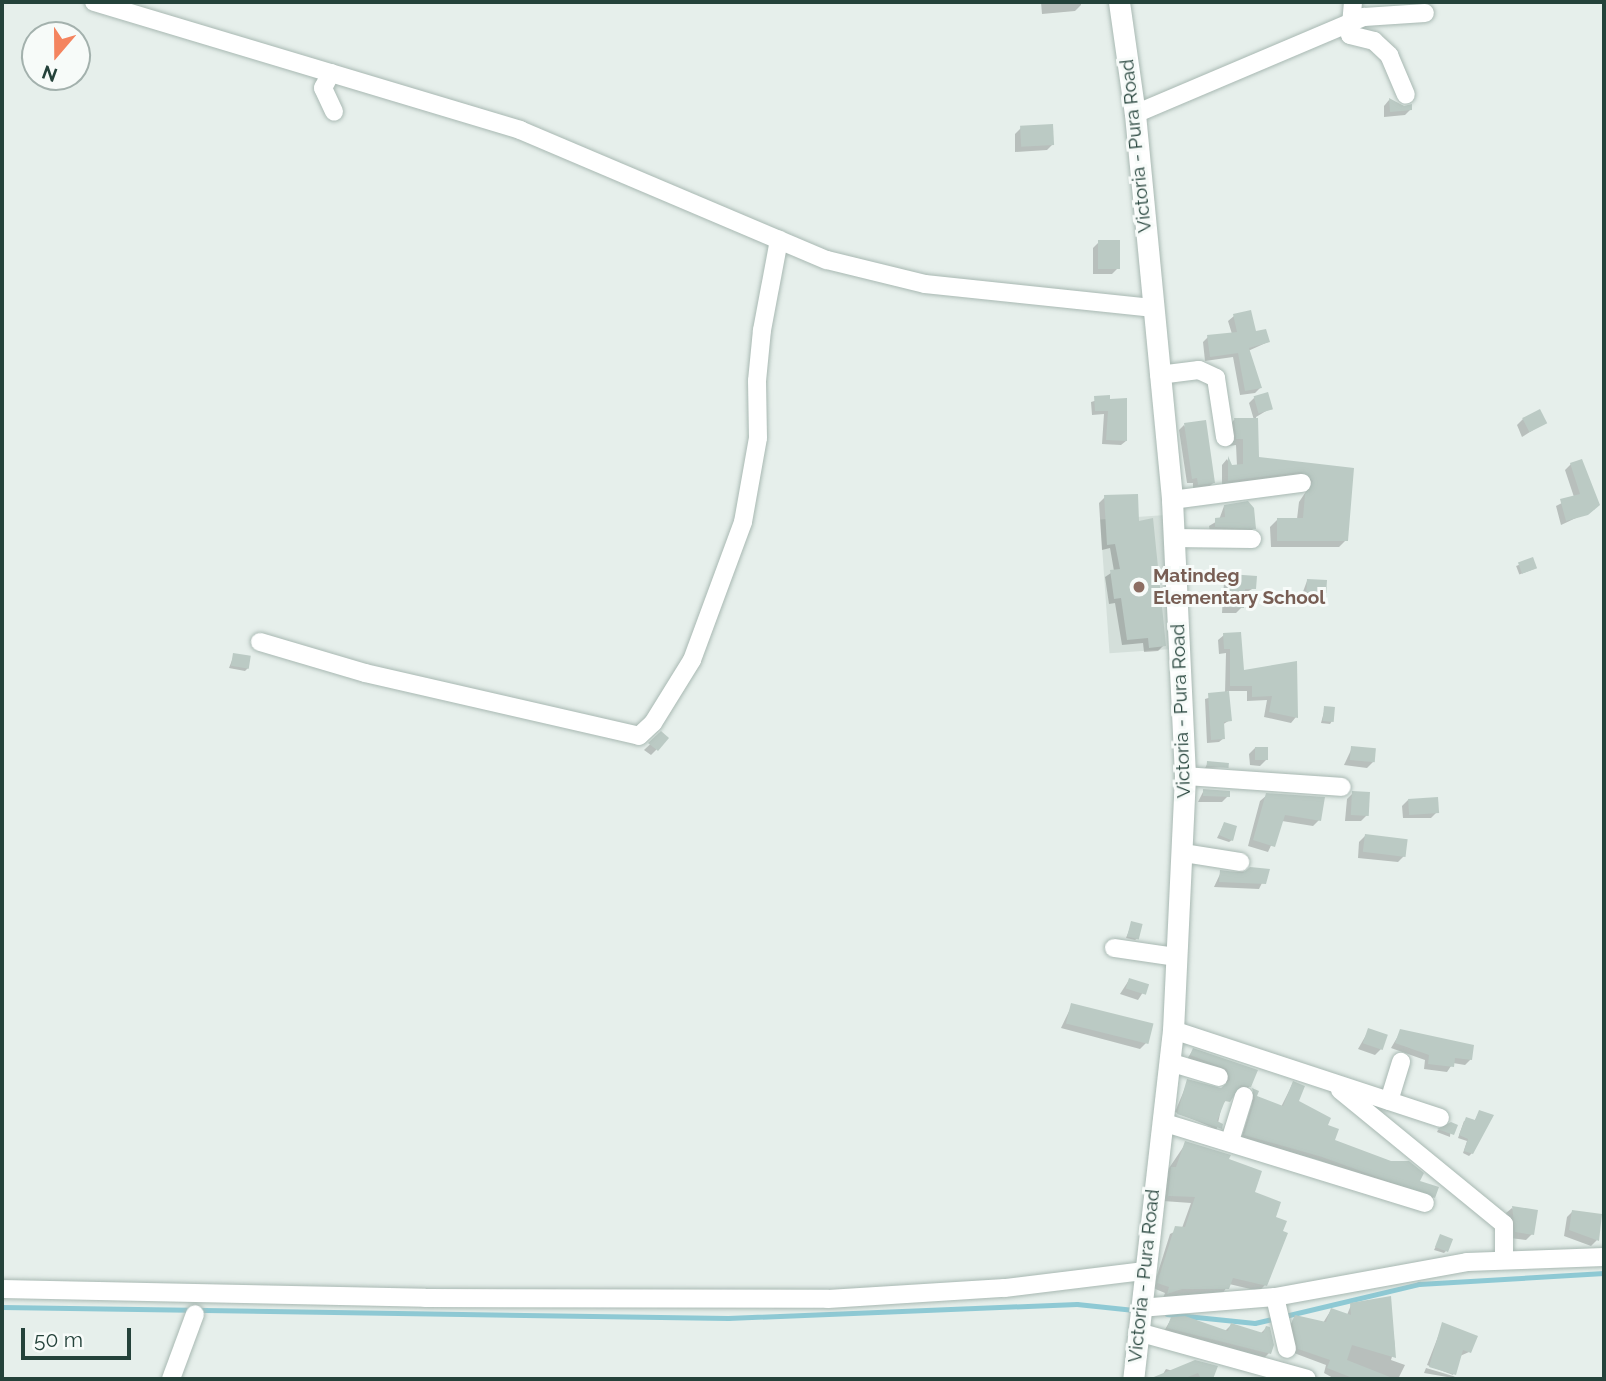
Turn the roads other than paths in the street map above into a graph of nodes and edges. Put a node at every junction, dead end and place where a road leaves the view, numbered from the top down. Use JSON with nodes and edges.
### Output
{"nodes":[{"id":1,"x":94,"y":2,"type":"edge"},
{"id":2,"x":1119,"y":2,"type":"edge"},
{"id":3,"x":1353,"y":2,"type":"edge"},
{"id":4,"x":1425,"y":13,"type":"dead end"},
{"id":5,"x":1349,"y":23,"type":"junction"},
{"id":6,"x":331,"y":73,"type":"junction"},
{"id":7,"x":1406,"y":95,"type":"dead end"},
{"id":8,"x":334,"y":112,"type":"dead end"},
{"id":9,"x":1135,"y":114,"type":"junction"},
{"id":10,"x":779,"y":240,"type":"junction"},
{"id":11,"x":1152,"y":308,"type":"junction"},
{"id":12,"x":1159,"y":375,"type":"junction"},
{"id":13,"x":1226,"y":437,"type":"dead end"},
{"id":14,"x":1303,"y":483,"type":"dead end"},
{"id":15,"x":1172,"y":500,"type":"junction"},
{"id":16,"x":1173,"y":538,"type":"junction"},
{"id":17,"x":1252,"y":539,"type":"dead end"},
{"id":18,"x":260,"y":642,"type":"dead end"},
{"id":19,"x":1185,"y":776,"type":"junction"},
{"id":20,"x":1342,"y":787,"type":"dead end"},
{"id":21,"x":1184,"y":853,"type":"junction"},
{"id":22,"x":1240,"y":862,"type":"dead end"},
{"id":23,"x":1114,"y":948,"type":"dead end"},
{"id":24,"x":1176,"y":957,"type":"junction"},
{"id":25,"x":1172,"y":1030,"type":"junction"},
{"id":26,"x":1169,"y":1062,"type":"junction"},
{"id":27,"x":1401,"y":1062,"type":"dead end"},
{"id":28,"x":1219,"y":1077,"type":"dead end"},
{"id":29,"x":1330,"y":1082,"type":"junction"},
{"id":30,"x":1244,"y":1096,"type":"dead end"},
{"id":31,"x":1389,"y":1101,"type":"junction"},
{"id":32,"x":1440,"y":1118,"type":"dead end"},
{"id":33,"x":1162,"y":1122,"type":"junction"},
{"id":34,"x":1230,"y":1141,"type":"junction"},
{"id":35,"x":1425,"y":1203,"type":"dead end"},
{"id":36,"x":1604,"y":1257,"type":"edge"},
{"id":37,"x":1504,"y":1260,"type":"junction"},
{"id":38,"x":1144,"y":1271,"type":"junction"},
{"id":39,"x":2,"y":1289,"type":"edge"},
{"id":40,"x":1275,"y":1297,"type":"junction"},
{"id":41,"x":1140,"y":1308,"type":"junction"},
{"id":42,"x":195,"y":1314,"type":"dead end"},
{"id":43,"x":1138,"y":1332,"type":"junction"},
{"id":44,"x":1287,"y":1349,"type":"dead end"},
{"id":45,"x":171,"y":1379,"type":"edge"},
{"id":46,"x":1133,"y":1379,"type":"edge"},
{"id":47,"x":1307,"y":1379,"type":"edge"}],
"edges":[{"from":1,"to":6,"type":"street"},
{"from":2,"to":9,"type":"main road","name":"Victoria - Pura Road"},
{"from":3,"to":5,"type":"street"},
{"from":4,"to":5,"type":"street"},
{"from":5,"to":7,"type":"street"},
{"from":5,"to":9,"type":"street"},
{"from":6,"to":8,"type":"street"},
{"from":6,"to":10,"type":"street"},
{"from":9,"to":11,"type":"main road","name":"Victoria - Pura Road"},
{"from":10,"to":11,"type":"street"},
{"from":10,"to":18,"type":"street"},
{"from":11,"to":12,"type":"main road","name":"Victoria - Pura Road"},
{"from":12,"to":13,"type":"street"},
{"from":12,"to":15,"type":"main road","name":"Victoria - Pura Road"},
{"from":14,"to":15,"type":"street"},
{"from":15,"to":16,"type":"main road","name":"Victoria - Pura Road"},
{"from":16,"to":17,"type":"street"},
{"from":16,"to":19,"type":"main road","name":"Victoria - Pura Road"},
{"from":19,"to":20,"type":"street"},
{"from":19,"to":21,"type":"main road","name":"Victoria - Pura Road"},
{"from":21,"to":22,"type":"street"},
{"from":21,"to":24,"type":"main road","name":"Victoria - Pura Road"},
{"from":23,"to":24,"type":"street"},
{"from":24,"to":25,"type":"main road","name":"Victoria - Pura Road"},
{"from":25,"to":26,"type":"main road","name":"Victoria - Pura Road"},
{"from":25,"to":29,"type":"street"},
{"from":26,"to":28,"type":"street"},
{"from":26,"to":33,"type":"main road","name":"Victoria - Pura Road"},
{"from":27,"to":31,"type":"street"},
{"from":29,"to":31,"type":"street"},
{"from":29,"to":37,"type":"street"},
{"from":30,"to":34,"type":"street"},
{"from":31,"to":32,"type":"street"},
{"from":33,"to":34,"type":"street"},
{"from":33,"to":38,"type":"main road","name":"Victoria - Pura Road"},
{"from":34,"to":35,"type":"street"},
{"from":36,"to":37,"type":"street"},
{"from":37,"to":40,"type":"street"},
{"from":38,"to":39,"type":"street"},
{"from":38,"to":41,"type":"main road","name":"Victoria - Pura Road"},
{"from":40,"to":41,"type":"street"},
{"from":40,"to":44,"type":"street"},
{"from":41,"to":43,"type":"main road","name":"Victoria - Pura Road"},
{"from":42,"to":45,"type":"street"},
{"from":43,"to":46,"type":"main road","name":"Victoria - Pura Road"},
{"from":43,"to":47,"type":"street"}]}
